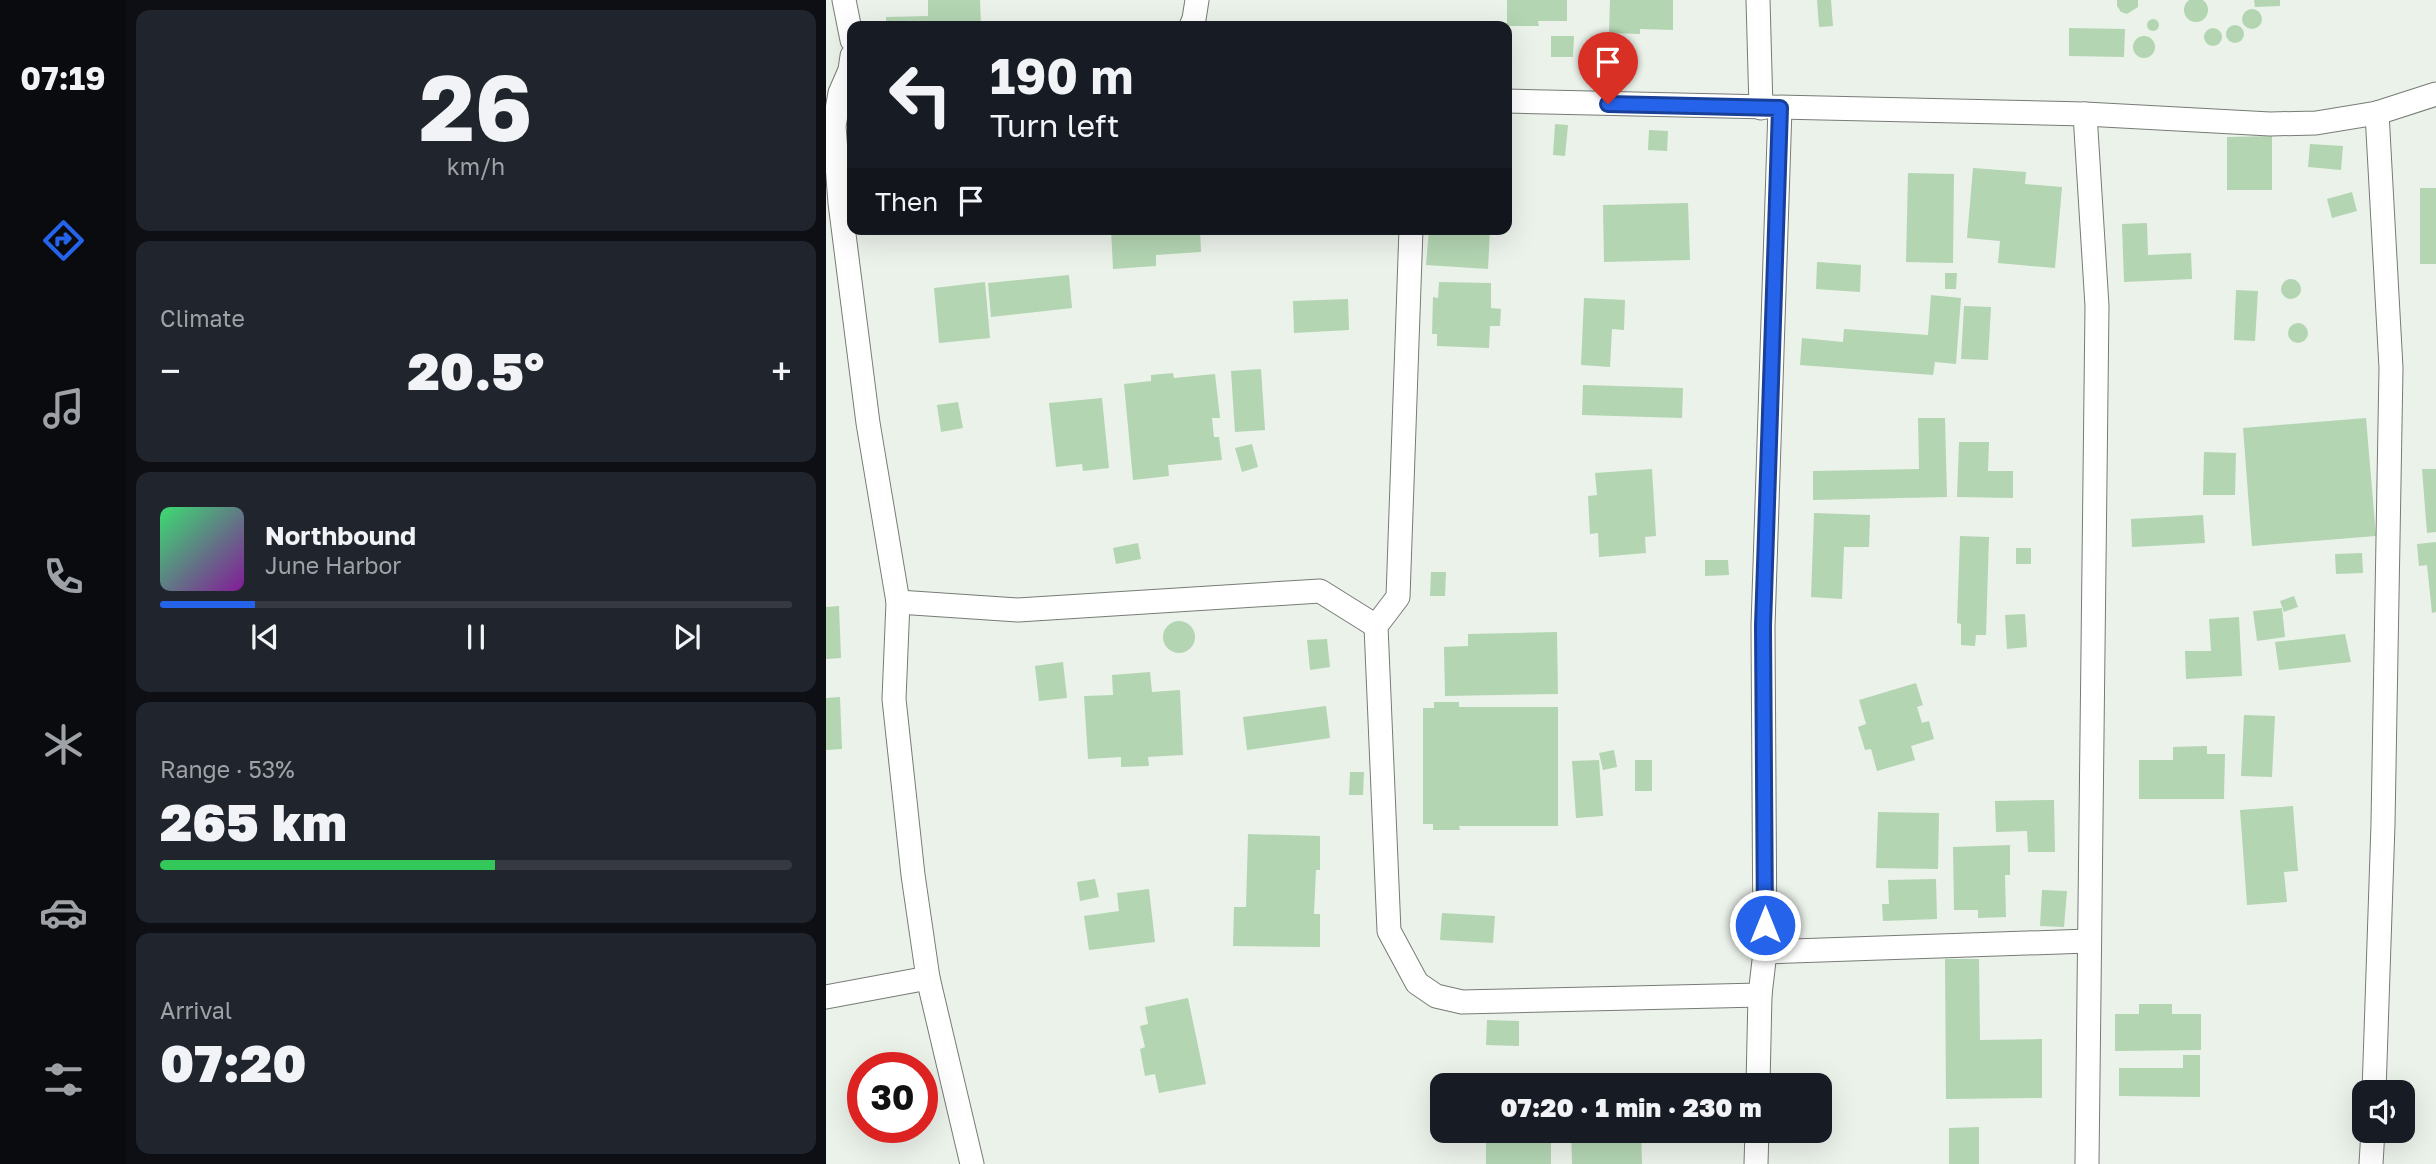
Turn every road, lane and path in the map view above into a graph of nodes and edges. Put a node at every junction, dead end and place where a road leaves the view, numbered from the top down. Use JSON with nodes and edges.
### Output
{"nodes":[{"id":1,"x":845,"y":0,"type":"edge"},
{"id":2,"x":1758,"y":0,"type":"edge"},
{"id":3,"x":849,"y":21,"type":"edge"},
{"id":4,"x":847,"y":76,"type":"edge"},
{"id":5,"x":839,"y":93,"type":"edge"},
{"id":6,"x":2436,"y":94,"type":"edge"},
{"id":7,"x":1512,"y":102,"type":"edge"},
{"id":8,"x":1771,"y":108,"type":"junction"},
{"id":9,"x":2377,"y":113,"type":"junction"},
{"id":10,"x":2085,"y":114,"type":"junction"},
{"id":11,"x":1411,"y":235,"type":"edge"},
{"id":12,"x":898,"y":602,"type":"junction"},
{"id":13,"x":1376,"y":626,"type":"junction"},
{"id":14,"x":2088,"y":941,"type":"junction"},
{"id":15,"x":1765,"y":952,"type":"junction"},
{"id":16,"x":929,"y":978,"type":"junction"},
{"id":17,"x":1760,"y":995,"type":"junction"},
{"id":18,"x":826,"y":997,"type":"edge"},
{"id":19,"x":1758,"y":1073,"type":"edge"},
{"id":20,"x":2374,"y":1080,"type":"edge"},
{"id":21,"x":1757,"y":1143,"type":"edge"},
{"id":22,"x":2372,"y":1143,"type":"edge"},
{"id":23,"x":972,"y":1164,"type":"edge"},
{"id":24,"x":1756,"y":1164,"type":"edge"},
{"id":25,"x":2087,"y":1164,"type":"edge"},
{"id":26,"x":2371,"y":1164,"type":"edge"}],
"edges":[{"from":1,"to":3,"type":"street"},
{"from":2,"to":8,"type":"street"},
{"from":4,"to":5,"type":"street"},
{"from":5,"to":12,"type":"street"},
{"from":6,"to":9,"type":"street"},
{"from":7,"to":8,"type":"street"},
{"from":8,"to":10,"type":"street"},
{"from":8,"to":15,"type":"street"},
{"from":9,"to":10,"type":"street"},
{"from":9,"to":20,"type":"street"},
{"from":10,"to":14,"type":"street"},
{"from":11,"to":13,"type":"street"},
{"from":12,"to":13,"type":"street"},
{"from":12,"to":16,"type":"street"},
{"from":13,"to":17,"type":"street"},
{"from":14,"to":15,"type":"street"},
{"from":14,"to":25,"type":"street"},
{"from":15,"to":17,"type":"street"},
{"from":16,"to":18,"type":"street"},
{"from":16,"to":23,"type":"street"},
{"from":17,"to":19,"type":"street"},
{"from":21,"to":24,"type":"street"},
{"from":22,"to":26,"type":"street"}]}
